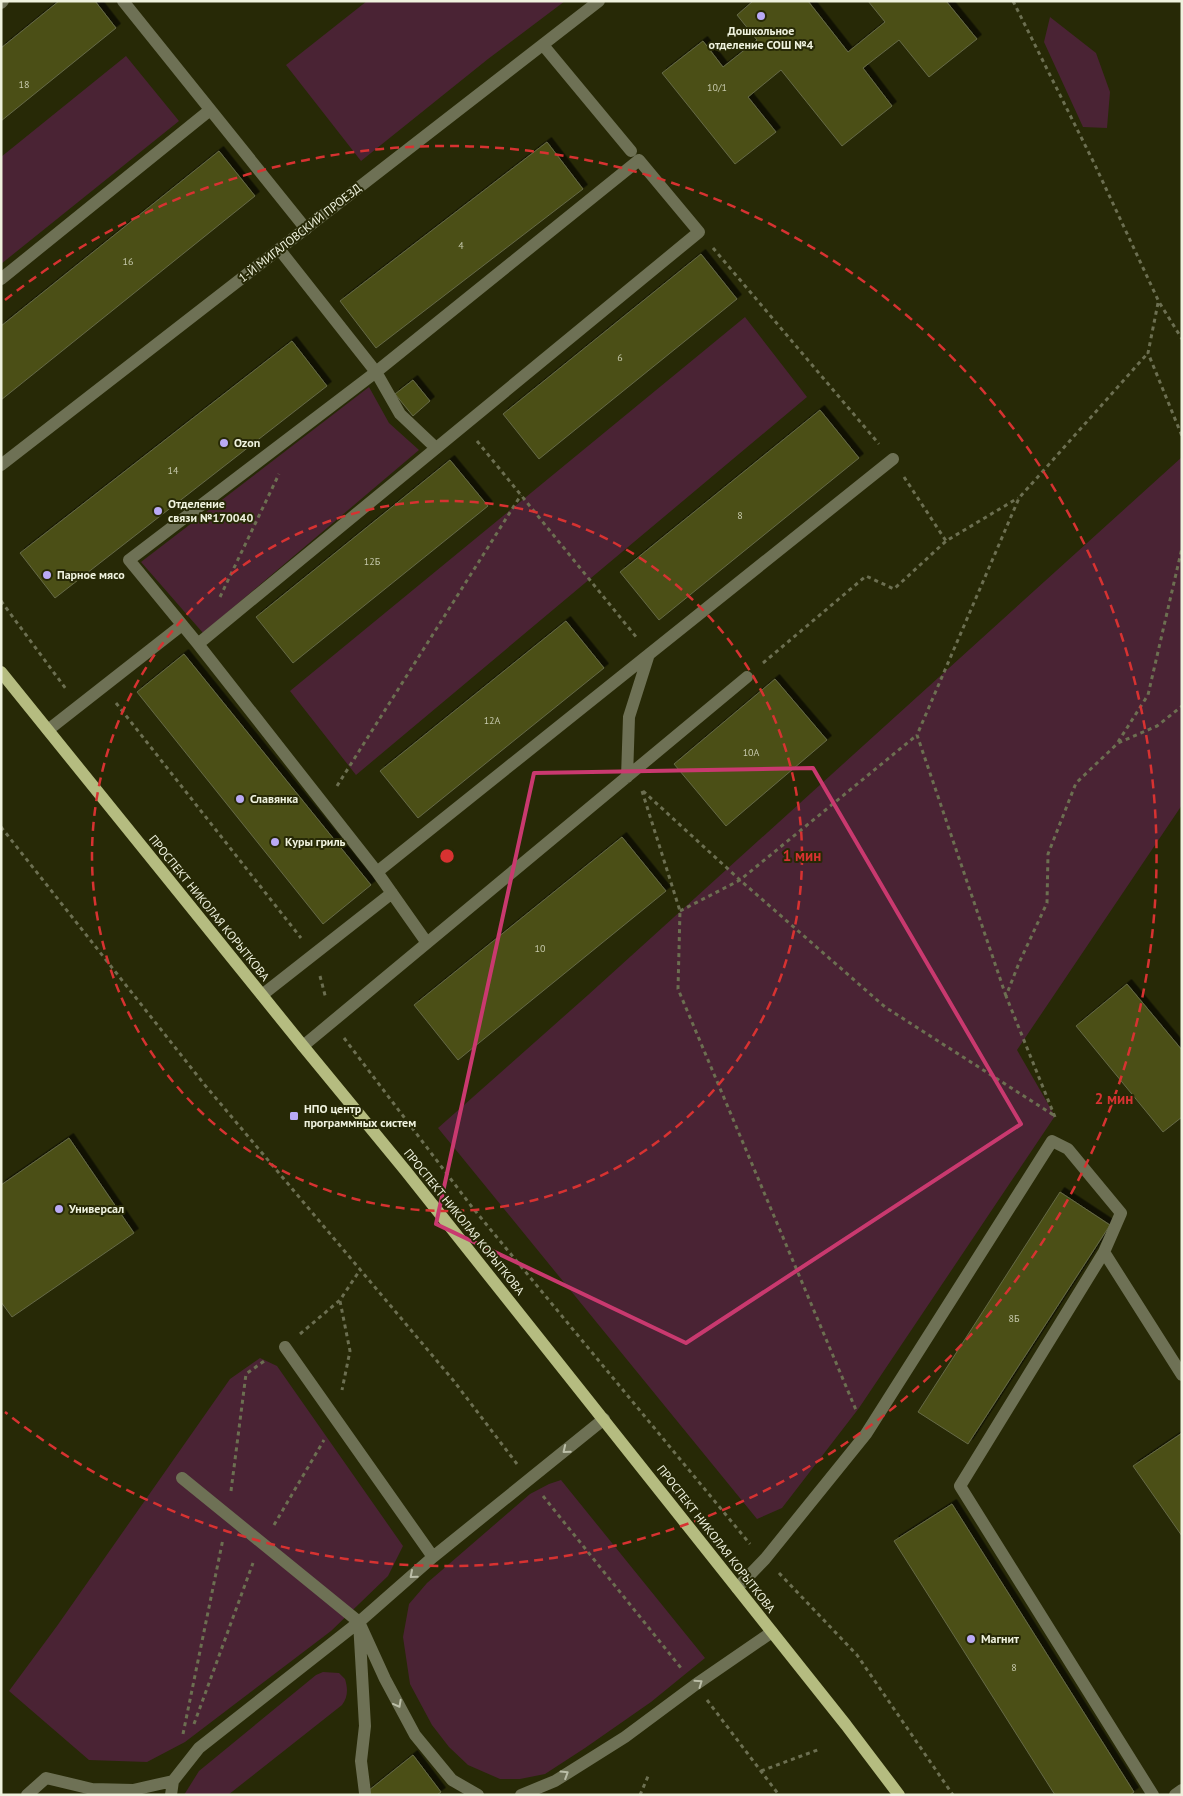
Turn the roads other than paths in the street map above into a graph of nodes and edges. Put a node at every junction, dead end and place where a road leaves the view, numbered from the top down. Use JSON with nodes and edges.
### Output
{"nodes":[{"id":1,"x":123,"y":1,"type":"edge"},
{"id":2,"x":599,"y":1,"type":"edge"},
{"id":3,"x":544,"y":45,"type":"junction"},
{"id":4,"x":210,"y":110,"type":"junction"},
{"id":5,"x":631,"y":151,"type":"dead end"},
{"id":6,"x":306,"y":229,"type":"junction"},
{"id":7,"x":279,"y":249,"type":"junction"},
{"id":8,"x":1,"y":279,"type":"edge"},
{"id":9,"x":376,"y":372,"type":"junction"},
{"id":10,"x":436,"y":448,"type":"junction"},
{"id":11,"x":893,"y":460,"type":"road end"},
{"id":12,"x":1,"y":465,"type":"edge"},
{"id":13,"x":182,"y":625,"type":"junction"},
{"id":14,"x":198,"y":644,"type":"junction"},
{"id":15,"x":649,"y":654,"type":"junction"},
{"id":16,"x":1,"y":672,"type":"edge"},
{"id":17,"x":748,"y":676,"type":"road end"},
{"id":18,"x":48,"y":730,"type":"junction"},
{"id":19,"x":627,"y":777,"type":"junction"},
{"id":20,"x":377,"y":872,"type":"junction"},
{"id":21,"x":392,"y":893,"type":"junction"},
{"id":22,"x":427,"y":943,"type":"junction"},
{"id":23,"x":262,"y":995,"type":"junction"},
{"id":24,"x":303,"y":1046,"type":"junction"},
{"id":25,"x":1104,"y":1252,"type":"junction"},
{"id":26,"x":285,"y":1347,"type":"dead end"},
{"id":27,"x":1182,"y":1375,"type":"edge"},
{"id":28,"x":604,"y":1419,"type":"junction"},
{"id":29,"x":182,"y":1478,"type":"dead end"},
{"id":30,"x":433,"y":1557,"type":"junction"},
{"id":31,"x":737,"y":1588,"type":"junction"},
{"id":32,"x":359,"y":1622,"type":"junction"},
{"id":33,"x":772,"y":1632,"type":"junction"},
{"id":34,"x":173,"y":1781,"type":"junction"},
{"id":35,"x":1182,"y":1790,"type":"edge"},
{"id":36,"x":365,"y":1793,"type":"dead end"},
{"id":37,"x":27,"y":1795,"type":"edge"},
{"id":38,"x":171,"y":1795,"type":"edge"},
{"id":39,"x":478,"y":1795,"type":"edge"},
{"id":40,"x":521,"y":1795,"type":"edge"},
{"id":41,"x":899,"y":1795,"type":"edge"},
{"id":42,"x":1153,"y":1795,"type":"edge"},
{"id":43,"x":1175,"y":1795,"type":"edge"}],
"edges":[{"from":1,"to":4,"type":"street"},
{"from":2,"to":3,"type":"street","name":"1-Й МИГАЛОВСКИЙ ПРОЕЗД"},
{"from":3,"to":5,"type":"street"},
{"from":3,"to":6,"type":"street","name":"1-Й МИГАЛОВСКИЙ ПРОЕЗД"},
{"from":4,"to":6,"type":"street"},
{"from":4,"to":8,"type":"street"},
{"from":6,"to":7,"type":"street","name":"1-Й МИГАЛОВСКИЙ ПРОЕЗД"},
{"from":7,"to":9,"type":"street"},
{"from":7,"to":12,"type":"street","name":"1-Й МИГАЛОВСКИЙ ПРОЕЗД"},
{"from":9,"to":10,"type":"street"},
{"from":9,"to":10,"type":"street"},
{"from":9,"to":13,"type":"street"},
{"from":10,"to":14,"type":"street"},
{"from":11,"to":15,"type":"street"},
{"from":13,"to":14,"type":"street"},
{"from":13,"to":18,"type":"street"},
{"from":14,"to":20,"type":"street"},
{"from":15,"to":19,"type":"street"},
{"from":15,"to":20,"type":"street"},
{"from":16,"to":18,"type":"main road","name":"ПРОСПЕКТ НИКОЛАЯ КОРЫТКОВА"},
{"from":17,"to":19,"type":"street"},
{"from":18,"to":23,"type":"main road","name":"ПРОСПЕКТ НИКОЛАЯ КОРЫТКОВА"},
{"from":19,"to":22,"type":"street"},
{"from":20,"to":21,"type":"street"},
{"from":21,"to":22,"type":"street"},
{"from":21,"to":23,"type":"street"},
{"from":22,"to":24,"type":"street"},
{"from":23,"to":24,"type":"main road","name":"ПРОСПЕКТ НИКОЛАЯ КОРЫТКОВА"},
{"from":24,"to":28,"type":"main road","name":"ПРОСПЕКТ НИКОЛАЯ КОРЫТКОВА"},
{"from":25,"to":27,"type":"street"},
{"from":25,"to":31,"type":"street"},
{"from":25,"to":42,"type":"street"},
{"from":26,"to":30,"type":"street"},
{"from":28,"to":30,"type":"street","one_way":true},
{"from":28,"to":31,"type":"main road","name":"ПРОСПЕКТ НИКОЛАЯ КОРЫТКОВА"},
{"from":29,"to":32,"type":"street"},
{"from":30,"to":32,"type":"street","one_way":true},
{"from":31,"to":33,"type":"main road","name":"ПРОСПЕКТ НИКОЛАЯ КОРЫТКОВА"},
{"from":32,"to":34,"type":"street"},
{"from":32,"to":36,"type":"street"},
{"from":32,"to":39,"type":"street","one_way":true},
{"from":40,"to":33,"type":"street","one_way":true},
{"from":33,"to":41,"type":"main road","name":"ПРОСПЕКТ НИКОЛАЯ КОРЫТКОВА"},
{"from":34,"to":37,"type":"street"},
{"from":34,"to":38,"type":"street"},
{"from":35,"to":43,"type":"street"}]}
